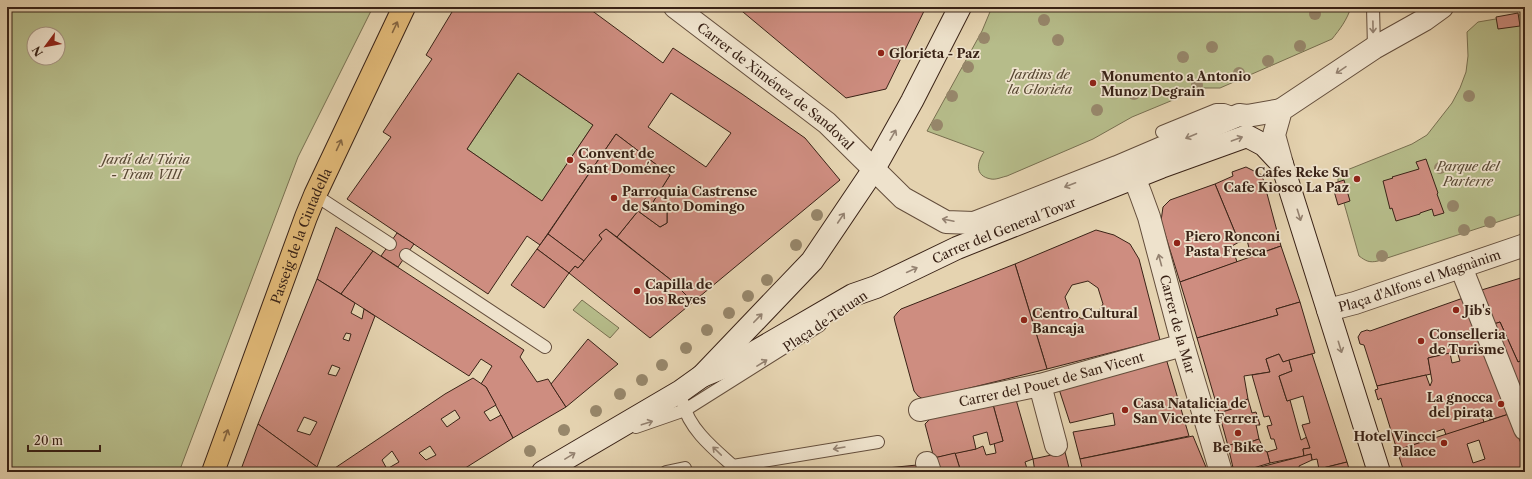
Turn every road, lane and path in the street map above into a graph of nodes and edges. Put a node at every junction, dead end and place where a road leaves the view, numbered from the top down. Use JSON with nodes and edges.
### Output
{"nodes":[{"id":1,"x":404,"y":7,"type":"edge"},
{"id":2,"x":675,"y":7,"type":"edge"},
{"id":3,"x":960,"y":7,"type":"edge"},
{"id":4,"x":1373,"y":7,"type":"edge"},
{"id":5,"x":1442,"y":7,"type":"edge"},
{"id":6,"x":1374,"y":48,"type":"junction"},
{"id":7,"x":1281,"y":110,"type":"junction"},
{"id":8,"x":1239,"y":115,"type":"junction"},
{"id":9,"x":1162,"y":132,"type":"dead end"},
{"id":10,"x":1282,"y":164,"type":"junction"},
{"id":11,"x":874,"y":169,"type":"junction"},
{"id":12,"x":1125,"y":172,"type":"junction"},
{"id":13,"x":315,"y":195,"type":"junction"},
{"id":14,"x":390,"y":244,"type":"dead end"},
{"id":15,"x":1525,"y":245,"type":"edge"},
{"id":16,"x":406,"y":255,"type":"dead end"},
{"id":17,"x":1461,"y":267,"type":"junction"},
{"id":18,"x":876,"y":286,"type":"junction"},
{"id":19,"x":1328,"y":310,"type":"junction"},
{"id":20,"x":1183,"y":345,"type":"junction"},
{"id":21,"x":545,"y":347,"type":"dead end"},
{"id":22,"x":702,"y":376,"type":"junction"},
{"id":23,"x":1040,"y":385,"type":"junction"},
{"id":24,"x":683,"y":401,"type":"junction"},
{"id":25,"x":920,"y":410,"type":"dead end"},
{"id":26,"x":1525,"y":429,"type":"edge"},
{"id":27,"x":878,"y":442,"type":"dead end"},
{"id":28,"x":1056,"y":445,"type":"dead end"},
{"id":29,"x":685,"y":468,"type":"dead end"},
{"id":30,"x":213,"y":472,"type":"edge"},
{"id":31,"x":543,"y":472,"type":"edge"},
{"id":32,"x":666,"y":472,"type":"edge"},
{"id":33,"x":1221,"y":472,"type":"edge"},
{"id":34,"x":1379,"y":472,"type":"edge"}],
"edges":[{"from":13,"to":1,"type":"main road","name":"Passeig de la Ciutadella","one_way":true},
{"from":2,"to":11,"type":"street","name":"Carrer de Ximénez de Sandoval"},
{"from":11,"to":3,"type":"street","name":"Plaça de Tetuan","one_way":true},
{"from":4,"to":6,"type":"lane","one_way":true},
{"from":5,"to":6,"type":"street"},
{"from":6,"to":7,"type":"street","one_way":true},
{"from":7,"to":8,"type":"street","name":"Carrer del General Tovar"},
{"from":7,"to":10,"type":"street","name":"Plaça d'Alfons el Magnànim"},
{"from":8,"to":9,"type":"lane"},
{"from":8,"to":12,"type":"street","name":"Carrer del General Tovar","one_way":true},
{"from":12,"to":10,"type":"street","name":"Carrer del General Tovar","one_way":true},
{"from":10,"to":19,"type":"street","name":"Plaça d'Alfons el Magnànim","one_way":true},
{"from":12,"to":11,"type":"street","name":"Carrer del General Tovar","one_way":true},
{"from":22,"to":11,"type":"street","name":"Plaça de Tetuan","one_way":true},
{"from":18,"to":12,"type":"street","name":"Carrer del General Tovar","one_way":true},
{"from":20,"to":12,"type":"street","name":"Carrer de la Mar","one_way":true},
{"from":13,"to":14,"type":"lane"},
{"from":30,"to":13,"type":"main road","name":"Passeig de la Ciutadella","one_way":true},
{"from":15,"to":17,"type":"street","name":"Plaça d'Alfons el Magnànim"},
{"from":16,"to":21,"type":"lane"},
{"from":17,"to":19,"type":"street","name":"Plaça d'Alfons el Magnànim"},
{"from":17,"to":26,"type":"street"},
{"from":18,"to":22,"type":"street","name":"Plaça de Tetuan"},
{"from":24,"to":18,"type":"lane","name":"Plaça de Tetuan","one_way":true},
{"from":19,"to":34,"type":"street","one_way":true},
{"from":20,"to":23,"type":"street","name":"Carrer del Pouet de San Vicent"},
{"from":20,"to":33,"type":"street","name":"Carrer de la Mar"},
{"from":22,"to":24,"type":"street","name":"Plaça de Tetuan"},
{"from":23,"to":25,"type":"street","name":"Carrer del Pouet de San Vicent"},
{"from":23,"to":28,"type":"street"},
{"from":27,"to":24,"type":"lane","one_way":true},
{"from":31,"to":24,"type":"street","name":"Plaça de Tetuan","one_way":true},
{"from":29,"to":32,"type":"lane"}]}
